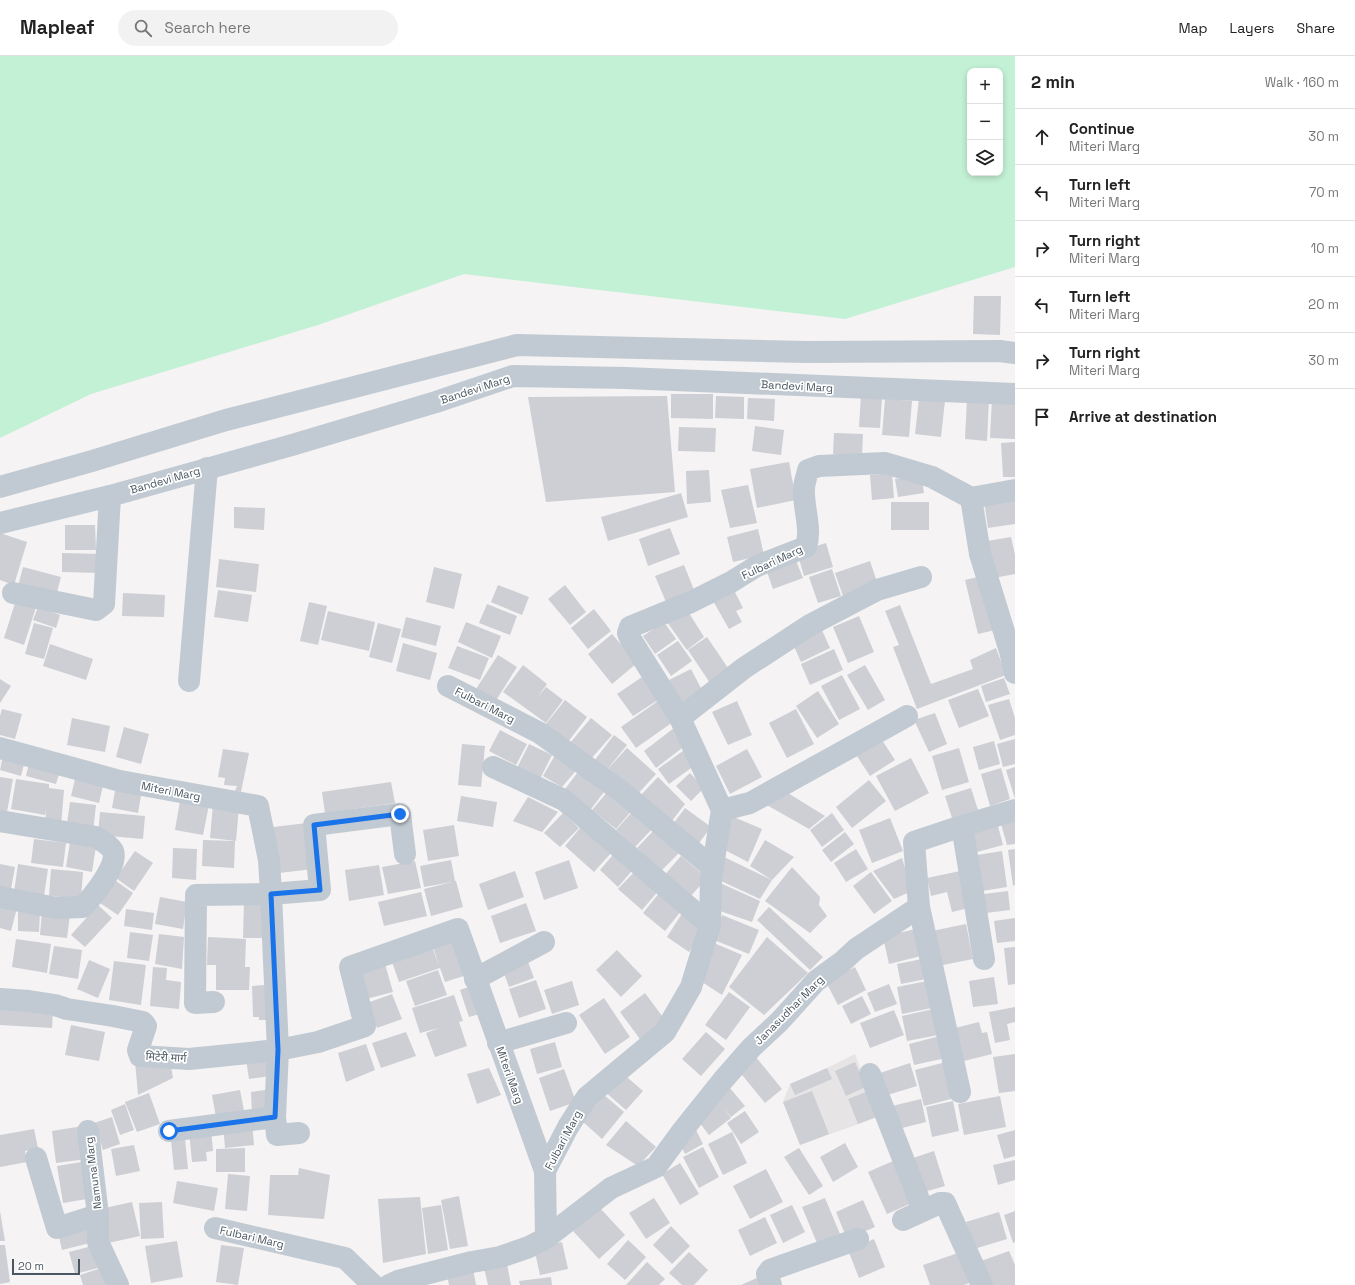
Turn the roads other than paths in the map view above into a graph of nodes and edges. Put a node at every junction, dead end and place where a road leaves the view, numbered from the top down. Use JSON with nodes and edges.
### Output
{"nodes":[{"id":1,"x":1015,"y":353,"type":"edge"},
{"id":2,"x":1015,"y":394,"type":"edge"},
{"id":3,"x":207,"y":468,"type":"junction"},
{"id":4,"x":0,"y":487,"type":"edge"},
{"id":5,"x":1015,"y":490,"type":"edge"},
{"id":6,"x":110,"y":496,"type":"junction"},
{"id":7,"x":971,"y":498,"type":"junction"},
{"id":8,"x":0,"y":523,"type":"edge"},
{"id":9,"x":921,"y":577,"type":"dead end"},
{"id":10,"x":13,"y":593,"type":"dead end"},
{"id":11,"x":1015,"y":673,"type":"edge"},
{"id":12,"x":189,"y":680,"type":"dead end"},
{"id":13,"x":448,"y":686,"type":"dead end"},
{"id":14,"x":907,"y":716,"type":"dead end"},
{"id":15,"x":680,"y":718,"type":"junction"},
{"id":16,"x":0,"y":748,"type":"edge"},
{"id":17,"x":494,"y":767,"type":"dead end"},
{"id":18,"x":722,"y":810,"type":"junction"},
{"id":19,"x":1015,"y":810,"type":"edge"},
{"id":20,"x":0,"y":821,"type":"edge"},
{"id":21,"x":962,"y":826,"type":"junction"},
{"id":22,"x":405,"y":854,"type":"dead end"},
{"id":23,"x":713,"y":868,"type":"junction"},
{"id":24,"x":271,"y":894,"type":"junction"},
{"id":25,"x":0,"y":897,"type":"edge"},
{"id":26,"x":919,"y":907,"type":"junction"},
{"id":27,"x":710,"y":925,"type":"junction"},
{"id":28,"x":544,"y":942,"type":"dead end"},
{"id":29,"x":984,"y":959,"type":"dead end"},
{"id":30,"x":475,"y":979,"type":"junction"},
{"id":31,"x":0,"y":999,"type":"edge"},
{"id":32,"x":214,"y":1002,"type":"dead end"},
{"id":33,"x":566,"y":1023,"type":"dead end"},
{"id":34,"x":498,"y":1043,"type":"junction"},
{"id":35,"x":278,"y":1050,"type":"junction"},
{"id":36,"x":870,"y":1074,"type":"dead end"},
{"id":37,"x":960,"y":1092,"type":"dead end"},
{"id":38,"x":275,"y":1117,"type":"junction"},
{"id":39,"x":88,"y":1131,"type":"dead end"},
{"id":40,"x":169,"y":1131,"type":"dead end"},
{"id":41,"x":299,"y":1133,"type":"dead end"},
{"id":42,"x":36,"y":1158,"type":"dead end"},
{"id":43,"x":545,"y":1171,"type":"junction"},
{"id":44,"x":924,"y":1210,"type":"junction"},
{"id":45,"x":98,"y":1215,"type":"junction"},
{"id":46,"x":903,"y":1220,"type":"dead end"},
{"id":47,"x":215,"y":1228,"type":"dead end"},
{"id":48,"x":546,"y":1238,"type":"junction"},
{"id":49,"x":858,"y":1239,"type":"dead end"},
{"id":50,"x":118,"y":1285,"type":"edge"},
{"id":51,"x":373,"y":1285,"type":"edge"},
{"id":52,"x":388,"y":1285,"type":"edge"},
{"id":53,"x":772,"y":1285,"type":"edge"},
{"id":54,"x":982,"y":1285,"type":"edge"}],
"edges":[{"from":1,"to":4,"type":"street"},
{"from":2,"to":3,"type":"street","name":"Bandevi Marg"},
{"from":3,"to":6,"type":"street","name":"Bandevi Marg"},
{"from":3,"to":12,"type":"street"},
{"from":5,"to":7,"type":"street"},
{"from":6,"to":8,"type":"street","name":"Bandevi Marg"},
{"from":6,"to":10,"type":"street"},
{"from":7,"to":11,"type":"street"},
{"from":7,"to":15,"type":"street","name":"Fulbari Marg"},
{"from":9,"to":15,"type":"street"},
{"from":13,"to":23,"type":"street","name":"Fulbari Marg"},
{"from":14,"to":18,"type":"street"},
{"from":15,"to":18,"type":"street","name":"Fulbari Marg"},
{"from":16,"to":24,"type":"street","name":"Miteri Marg"},
{"from":17,"to":27,"type":"street"},
{"from":18,"to":23,"type":"street","name":"Fulbari Marg"},
{"from":19,"to":21,"type":"street"},
{"from":20,"to":25,"type":"street"},
{"from":21,"to":26,"type":"street"},
{"from":21,"to":29,"type":"street"},
{"from":22,"to":24,"type":"street"},
{"from":23,"to":27,"type":"street","name":"Fulbari Marg"},
{"from":24,"to":32,"type":"street"},
{"from":24,"to":35,"type":"street","name":"Miteri Marg"},
{"from":26,"to":37,"type":"street"},
{"from":26,"to":48,"type":"street","name":"Janasudhar Marg"},
{"from":27,"to":43,"type":"street","name":"Fulbari Marg"},
{"from":28,"to":30,"type":"street"},
{"from":30,"to":34,"type":"street","name":"Miteri Marg"},
{"from":30,"to":35,"type":"street","name":"Miteri Marg"},
{"from":31,"to":35,"type":"street","name":"मिटेरी मार्ग"},
{"from":33,"to":34,"type":"street"},
{"from":34,"to":43,"type":"street","name":"Miteri Marg"},
{"from":35,"to":38,"type":"street","name":"Miteri Marg"},
{"from":36,"to":44,"type":"street"},
{"from":38,"to":40,"type":"street"},
{"from":38,"to":41,"type":"street","name":"Miteri Marg"},
{"from":39,"to":45,"type":"street","name":"Namuna Marg"},
{"from":42,"to":45,"type":"street","name":"Namuna Marg"},
{"from":43,"to":48,"type":"street","name":"Fulbari Marg"},
{"from":44,"to":46,"type":"street"},
{"from":44,"to":54,"type":"street"},
{"from":45,"to":50,"type":"street","name":"Namuna Marg"},
{"from":47,"to":51,"type":"street","name":"Fulbari Marg"},
{"from":48,"to":52,"type":"street"},
{"from":49,"to":53,"type":"street"}]}
